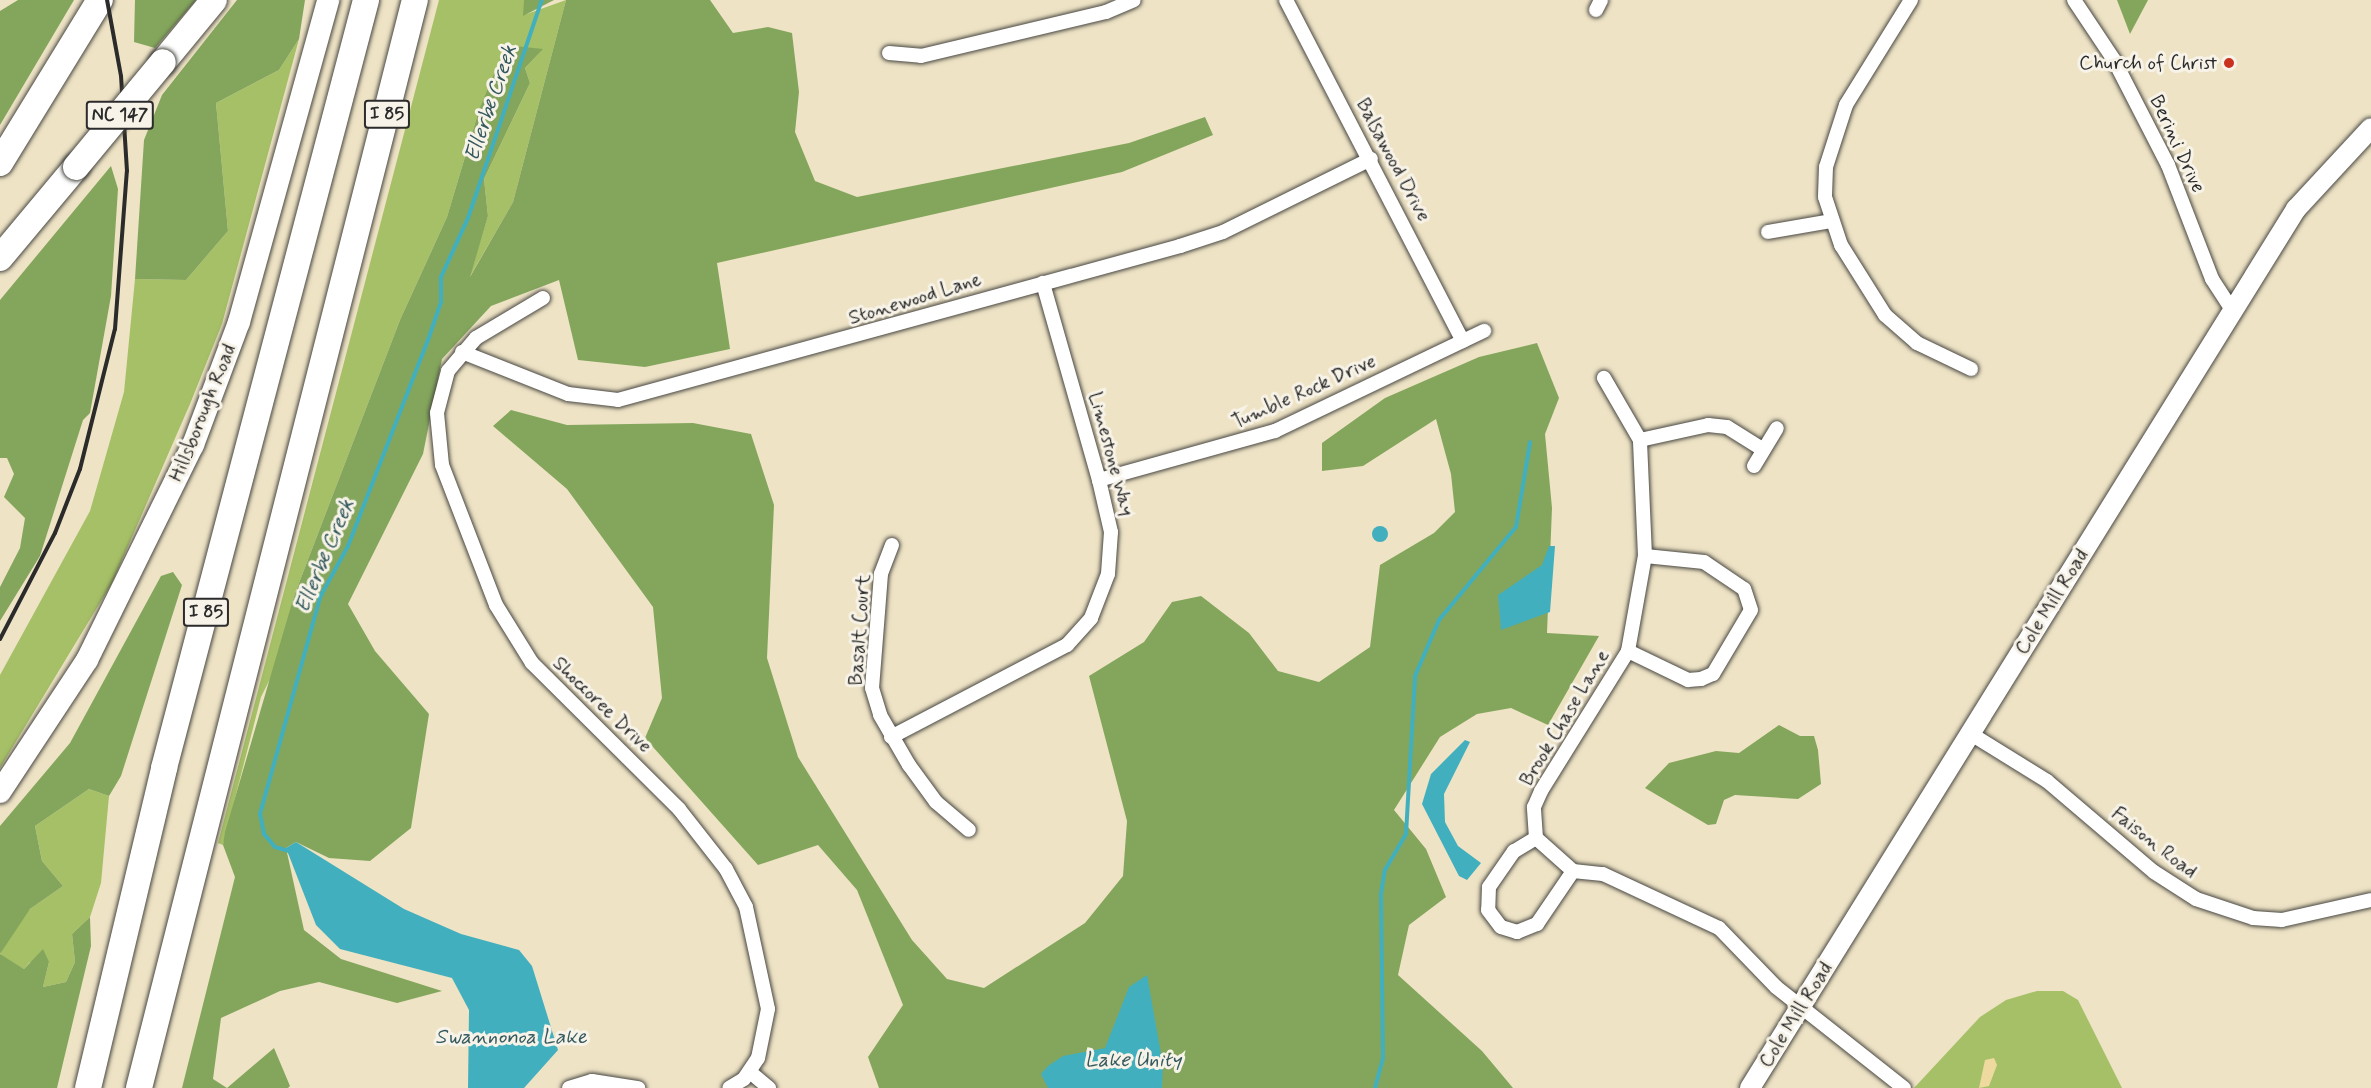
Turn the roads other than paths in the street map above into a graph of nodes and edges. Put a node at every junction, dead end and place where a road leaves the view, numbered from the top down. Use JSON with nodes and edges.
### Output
{"nodes":[{"id":1,"x":100,"y":0,"type":"edge"},
{"id":2,"x":214,"y":0,"type":"edge"},
{"id":3,"x":328,"y":0,"type":"edge"},
{"id":4,"x":366,"y":0,"type":"edge"},
{"id":5,"x":415,"y":0,"type":"edge"},
{"id":6,"x":1134,"y":0,"type":"edge"},
{"id":7,"x":1286,"y":0,"type":"edge"},
{"id":8,"x":1911,"y":0,"type":"edge"},
{"id":9,"x":2074,"y":0,"type":"edge"},
{"id":10,"x":889,"y":53,"type":"dead end"},
{"id":11,"x":2371,"y":128,"type":"edge"},
{"id":12,"x":1371,"y":159,"type":"junction"},
{"id":13,"x":0,"y":163,"type":"edge"},
{"id":14,"x":1832,"y":221,"type":"junction"},
{"id":15,"x":1768,"y":231,"type":"dead end"},
{"id":16,"x":0,"y":258,"type":"edge"},
{"id":17,"x":1043,"y":283,"type":"junction"},
{"id":18,"x":543,"y":298,"type":"dead end"},
{"id":19,"x":2232,"y":310,"type":"junction"},
{"id":20,"x":1484,"y":331,"type":"dead end"},
{"id":21,"x":1463,"y":341,"type":"junction"},
{"id":22,"x":462,"y":352,"type":"junction"},
{"id":23,"x":1971,"y":369,"type":"dead end"},
{"id":24,"x":1604,"y":378,"type":"dead end"},
{"id":25,"x":1777,"y":428,"type":"dead end"},
{"id":26,"x":1640,"y":440,"type":"junction"},
{"id":27,"x":1761,"y":448,"type":"junction"},
{"id":28,"x":1754,"y":466,"type":"dead end"},
{"id":29,"x":1099,"y":480,"type":"junction"},
{"id":30,"x":892,"y":545,"type":"dead end"},
{"id":31,"x":1645,"y":556,"type":"junction"},
{"id":32,"x":1628,"y":651,"type":"junction"},
{"id":33,"x":1971,"y":734,"type":"junction"},
{"id":34,"x":891,"y":737,"type":"junction"},
{"id":35,"x":0,"y":792,"type":"edge"},
{"id":36,"x":969,"y":830,"type":"dead end"},
{"id":37,"x":1536,"y":837,"type":"junction"},
{"id":38,"x":1573,"y":871,"type":"junction"},
{"id":39,"x":2371,"y":900,"type":"edge"},
{"id":40,"x":1802,"y":1006,"type":"junction"},
{"id":41,"x":157,"y":1008,"type":"junction"},
{"id":42,"x":750,"y":1072,"type":"junction"},
{"id":43,"x":88,"y":1088,"type":"edge"},
{"id":44,"x":139,"y":1088,"type":"edge"},
{"id":45,"x":156,"y":1088,"type":"edge"},
{"id":46,"x":569,"y":1088,"type":"edge"},
{"id":47,"x":638,"y":1088,"type":"edge"},
{"id":48,"x":729,"y":1088,"type":"edge"},
{"id":49,"x":769,"y":1088,"type":"edge"},
{"id":50,"x":1750,"y":1088,"type":"edge"},
{"id":51,"x":1905,"y":1088,"type":"edge"}],
"edges":[{"from":1,"to":13,"type":"highway"},
{"from":2,"to":16,"type":"highway","number":"NC 147","bridge":true},
{"from":3,"to":35,"type":"main road","name":"Hillsborough Road"},
{"from":4,"to":43,"type":"highway","number":"I 85"},
{"from":5,"to":41,"type":"highway","number":"I 85"},
{"from":6,"to":10,"type":"street"},
{"from":7,"to":12,"type":"street","name":"Balsawood Drive"},
{"from":8,"to":14,"type":"street"},
{"from":9,"to":19,"type":"street","name":"Berini Drive"},
{"from":11,"to":19,"type":"street","name":"Cole Mill Road"},
{"from":12,"to":17,"type":"street","name":"Stonewood Lane"},
{"from":12,"to":21,"type":"street","name":"Balsawood Drive"},
{"from":14,"to":15,"type":"street"},
{"from":14,"to":23,"type":"street"},
{"from":17,"to":22,"type":"street","name":"Stonewood Lane"},
{"from":17,"to":29,"type":"street","name":"Limestone Way"},
{"from":18,"to":22,"type":"street","name":"Shoccoree Drive"},
{"from":19,"to":33,"type":"street","name":"Cole Mill Road"},
{"from":20,"to":21,"type":"street","name":"Tumble Rock Drive"},
{"from":21,"to":29,"type":"street","name":"Tumble Rock Drive"},
{"from":22,"to":42,"type":"street","name":"Shoccoree Drive"},
{"from":24,"to":26,"type":"street","name":"Brook Chase Lane"},
{"from":25,"to":27,"type":"street"},
{"from":26,"to":27,"type":"street"},
{"from":26,"to":31,"type":"street","name":"Brook Chase Lane"},
{"from":27,"to":28,"type":"street"},
{"from":29,"to":34,"type":"street","name":"Limestone Way"},
{"from":30,"to":34,"type":"street","name":"Basalt Court"},
{"from":31,"to":32,"type":"street","name":"Brook Chase Lane"},
{"from":31,"to":32,"type":"street"},
{"from":32,"to":37,"type":"street","name":"Brook Chase Lane"},
{"from":33,"to":39,"type":"street","name":"Faison Road"},
{"from":33,"to":40,"type":"street","name":"Cole Mill Road"},
{"from":34,"to":36,"type":"street","name":"Basalt Court"},
{"from":37,"to":38,"type":"street"},
{"from":37,"to":38,"type":"street"},
{"from":38,"to":40,"type":"street"},
{"from":40,"to":50,"type":"street","name":"Cole Mill Road"},
{"from":40,"to":51,"type":"street"},
{"from":41,"to":44,"type":"highway","number":"I 85"},
{"from":41,"to":45,"type":"highway"},
{"from":42,"to":48,"type":"street"},
{"from":42,"to":49,"type":"street"},
{"from":46,"to":47,"type":"street"}]}
